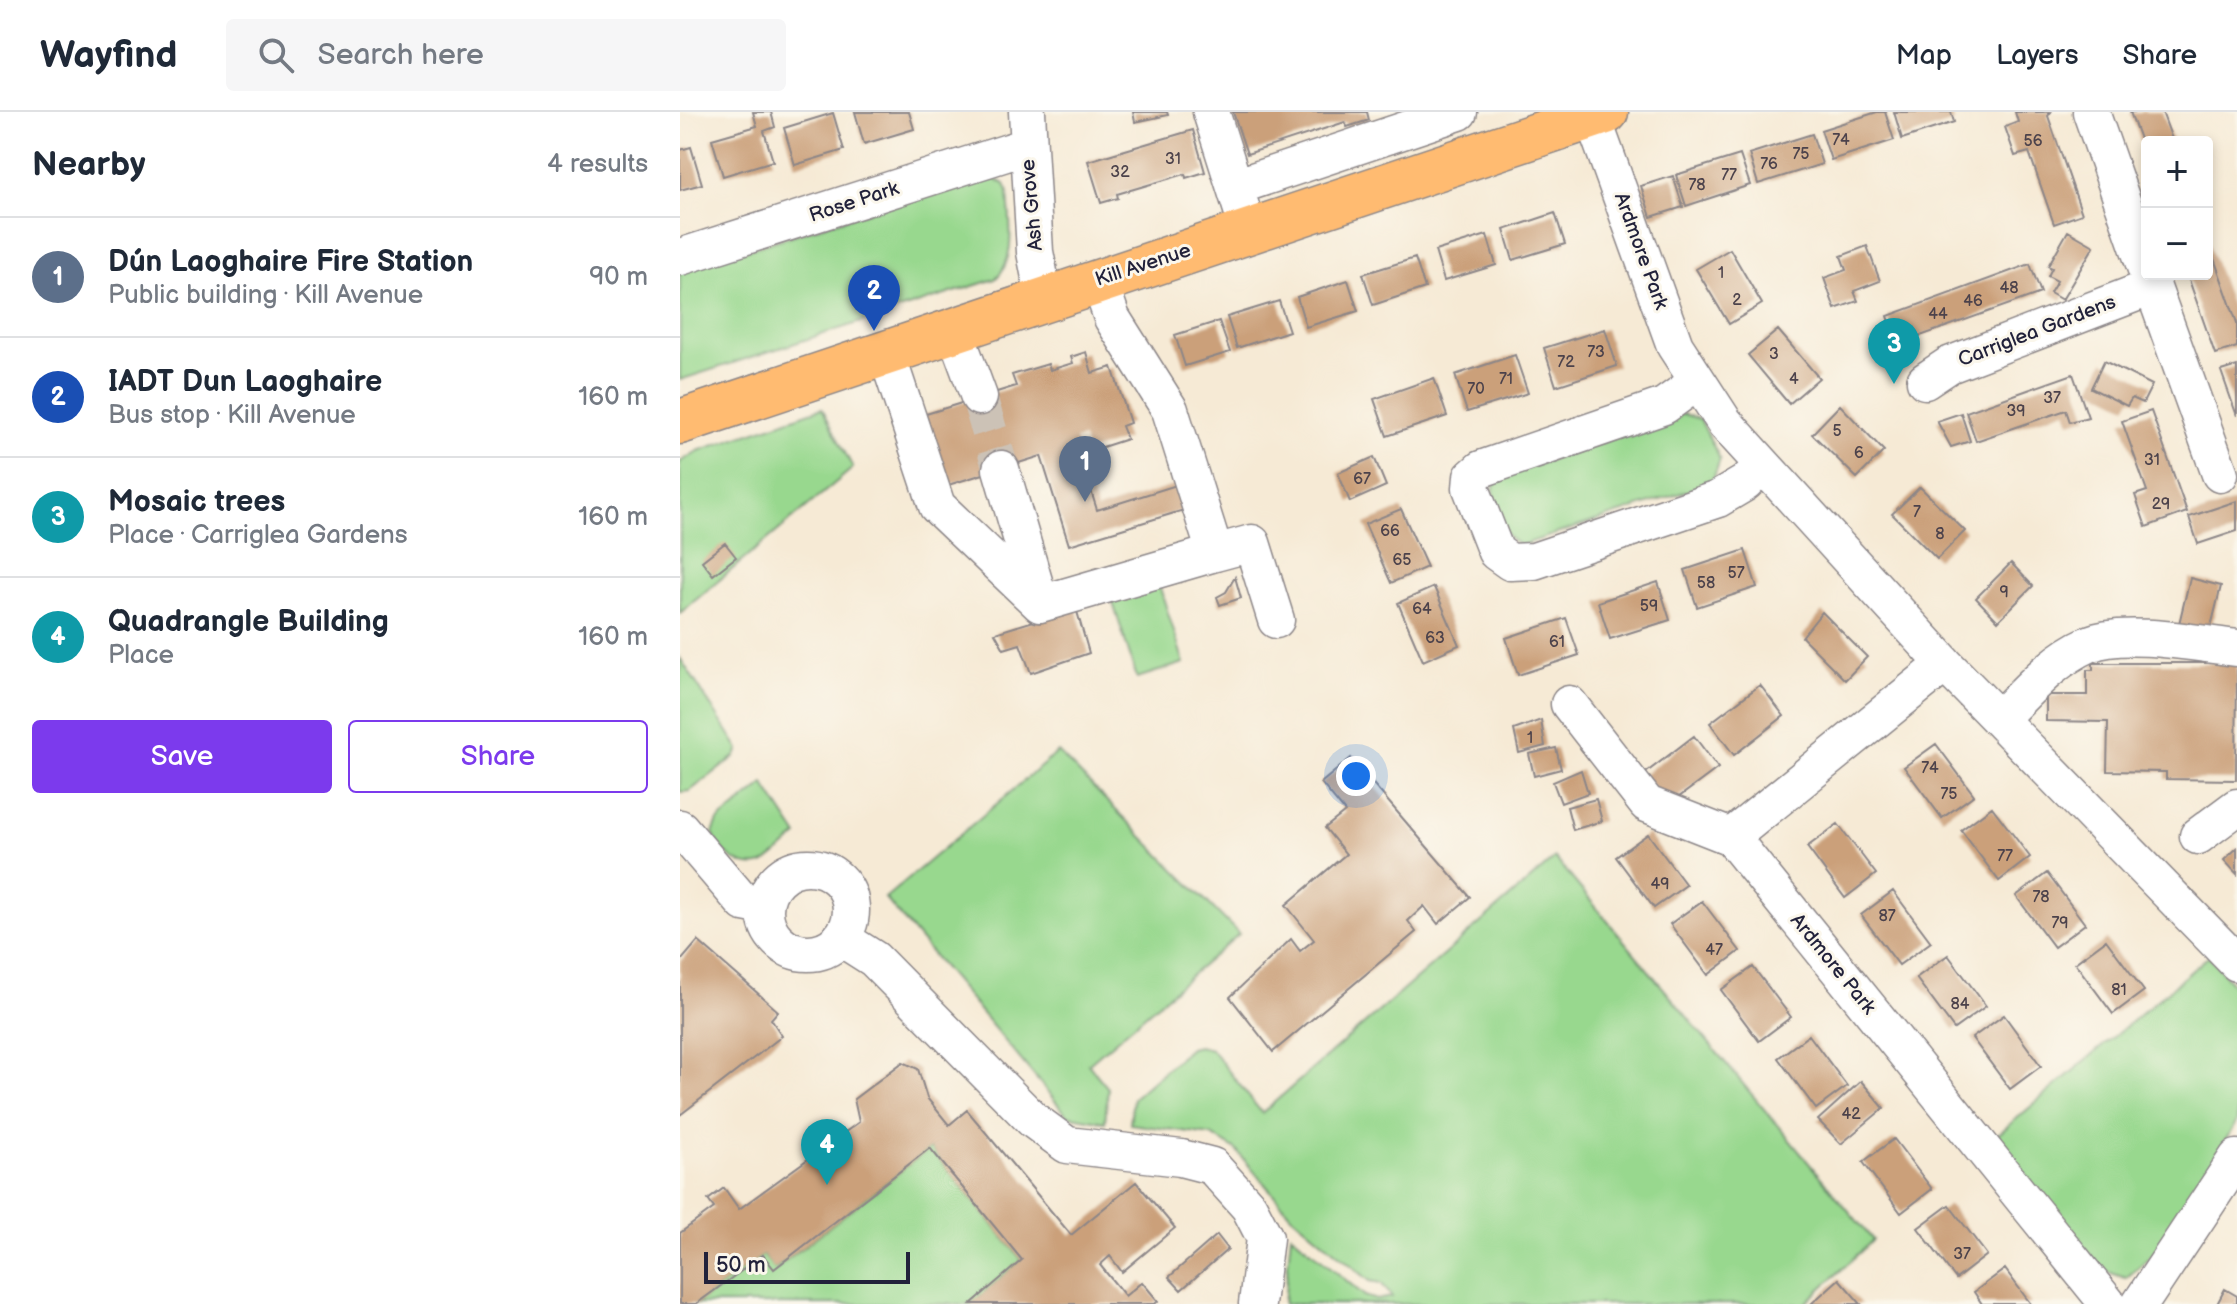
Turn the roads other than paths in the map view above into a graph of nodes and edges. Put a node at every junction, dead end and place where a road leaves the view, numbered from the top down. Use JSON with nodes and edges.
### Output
{"nodes":[{"id":1,"x":1027,"y":112,"type":"edge"},
{"id":2,"x":1211,"y":112,"type":"edge"},
{"id":3,"x":1459,"y":112,"type":"edge"},
{"id":4,"x":2091,"y":112,"type":"edge"},
{"id":5,"x":1599,"y":114,"type":"edge"},
{"id":6,"x":1387,"y":124,"type":"edge"},
{"id":7,"x":1531,"y":124,"type":"edge"},
{"id":8,"x":1028,"y":150,"type":"junction"},
{"id":9,"x":1405,"y":178,"type":"junction"},
{"id":10,"x":1235,"y":187,"type":"junction"},
{"id":11,"x":1248,"y":230,"type":"junction"},
{"id":12,"x":2141,"y":255,"type":"edge"},
{"id":13,"x":680,"y":257,"type":"edge"},
{"id":14,"x":1099,"y":280,"type":"junction"},
{"id":15,"x":2144,"y":280,"type":"edge"},
{"id":16,"x":2150,"y":280,"type":"edge"},
{"id":17,"x":1044,"y":298,"type":"junction"},
{"id":18,"x":954,"y":329,"type":"junction"},
{"id":19,"x":886,"y":352,"type":"junction"},
{"id":20,"x":1925,"y":381,"type":"dead end"},
{"id":21,"x":1696,"y":383,"type":"junction"},
{"id":22,"x":979,"y":397,"type":"tunnel mouth"},
{"id":23,"x":680,"y":422,"type":"edge"},
{"id":24,"x":1761,"y":467,"type":"junction"},
{"id":25,"x":1001,"y":469,"type":"tunnel mouth"},
{"id":26,"x":2220,"y":474,"type":"dead end"},
{"id":27,"x":1215,"y":553,"type":"junction"},
{"id":28,"x":1040,"y":604,"type":"junction"},
{"id":29,"x":1276,"y":620,"type":"dead end"},
{"id":30,"x":2237,"y":648,"type":"edge"},
{"id":31,"x":1945,"y":664,"type":"junction"},
{"id":32,"x":1569,"y":704,"type":"dead end"},
{"id":33,"x":1999,"y":719,"type":"junction"},
{"id":34,"x":2237,"y":807,"type":"edge"},
{"id":35,"x":680,"y":828,"type":"edge"},
{"id":36,"x":2198,"y":836,"type":"dead end"},
{"id":37,"x":1731,"y":837,"type":"junction"},
{"id":38,"x":765,"y":907,"type":"junction"},
{"id":39,"x":841,"y":938,"type":"junction"},
{"id":40,"x":2237,"y":963,"type":"edge"},
{"id":41,"x":2237,"y":1158,"type":"edge"},
{"id":42,"x":1257,"y":1304,"type":"edge"},
{"id":43,"x":2108,"y":1304,"type":"edge"},
{"id":44,"x":2140,"y":1304,"type":"edge"}],
"edges":[{"from":1,"to":8,"type":"street","name":"Ash Grove"},
{"from":2,"to":10,"type":"street"},
{"from":3,"to":6,"type":"street"},
{"from":4,"to":12,"type":"street"},
{"from":5,"to":7,"type":"main road","name":"Kill Avenue"},
{"from":5,"to":21,"type":"street","name":"Ardmore Park"},
{"from":6,"to":9,"type":"street"},
{"from":6,"to":10,"type":"street"},
{"from":7,"to":9,"type":"main road","name":"Kill Avenue"},
{"from":8,"to":13,"type":"street","name":"Rose Park"},
{"from":8,"to":17,"type":"street","name":"Ash Grove"},
{"from":9,"to":11,"type":"main road","name":"Kill Avenue"},
{"from":10,"to":11,"type":"street"},
{"from":11,"to":14,"type":"main road","name":"Kill Avenue"},
{"from":14,"to":17,"type":"main road","name":"Kill Avenue"},
{"from":14,"to":27,"type":"street"},
{"from":15,"to":20,"type":"street","name":"Carriglea Gardens"},
{"from":16,"to":26,"type":"street"},
{"from":17,"to":18,"type":"main road","name":"Kill Avenue"},
{"from":18,"to":19,"type":"main road","name":"Kill Avenue"},
{"from":18,"to":22,"type":"street"},
{"from":19,"to":23,"type":"main road","name":"Kill Avenue"},
{"from":19,"to":28,"type":"street"},
{"from":21,"to":24,"type":"street","name":"Ardmore Park"},
{"from":21,"to":24,"type":"street"},
{"from":24,"to":31,"type":"street","name":"Ardmore Park"},
{"from":25,"to":28,"type":"street"},
{"from":27,"to":28,"type":"street"},
{"from":27,"to":29,"type":"street"},
{"from":30,"to":33,"type":"street"},
{"from":31,"to":33,"type":"street","name":"Ardmore Park"},
{"from":31,"to":37,"type":"street"},
{"from":32,"to":37,"type":"street"},
{"from":33,"to":40,"type":"street","name":"Ardmore Park"},
{"from":34,"to":36,"type":"street"},
{"from":35,"to":38,"type":"street"},
{"from":37,"to":43,"type":"street","name":"Ardmore Park"},
{"from":38,"to":39,"type":"street"},
{"from":38,"to":39,"type":"street"},
{"from":39,"to":42,"type":"street"},
{"from":41,"to":44,"type":"street"}]}
